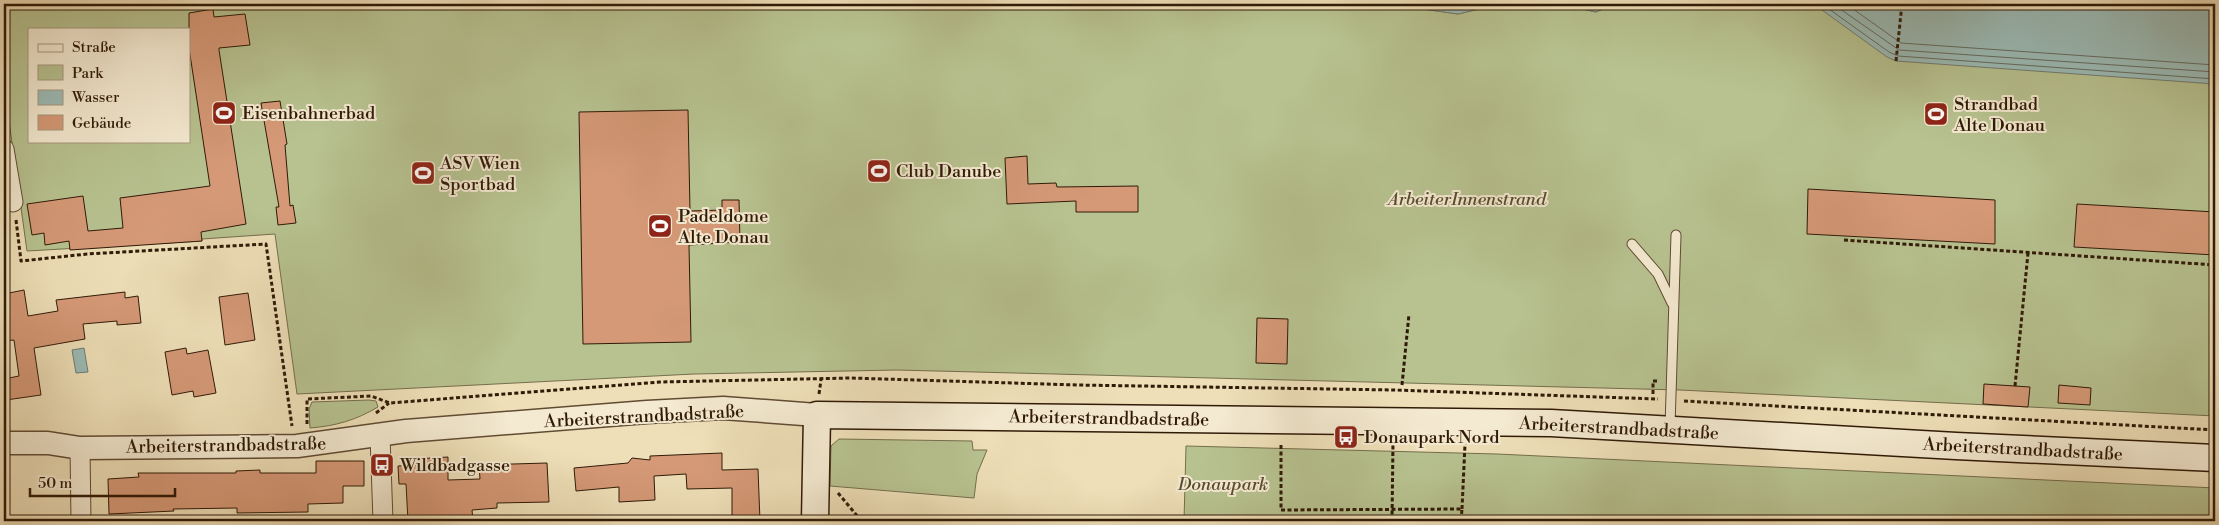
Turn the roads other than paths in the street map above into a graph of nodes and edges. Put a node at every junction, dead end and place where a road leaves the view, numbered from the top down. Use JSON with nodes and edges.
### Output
{"nodes":[{"id":1,"x":4,"y":151,"type":"edge"},
{"id":2,"x":13,"y":202,"type":"road end"},
{"id":3,"x":1676,"y":235,"type":"dead end"},
{"id":4,"x":1632,"y":244,"type":"dead end"},
{"id":5,"x":1673,"y":306,"type":"junction"},
{"id":6,"x":817,"y":416,"type":"junction"},
{"id":7,"x":1670,"y":430,"type":"junction"},
{"id":8,"x":380,"y":434,"type":"junction"},
{"id":9,"x":4,"y":443,"type":"edge"},
{"id":10,"x":80,"y":448,"type":"junction"},
{"id":11,"x":2215,"y":458,"type":"edge"},
{"id":12,"x":81,"y":521,"type":"edge"},
{"id":13,"x":384,"y":521,"type":"edge"},
{"id":14,"x":815,"y":521,"type":"edge"}],
"edges":[{"from":1,"to":2,"type":"street"},
{"from":3,"to":5,"type":"lane"},
{"from":4,"to":5,"type":"lane"},
{"from":5,"to":7,"type":"lane"},
{"from":6,"to":7,"type":"main road","name":"Arbeiterstrandbadstraße"},
{"from":6,"to":8,"type":"street","name":"Arbeiterstrandbadstraße"},
{"from":6,"to":14,"type":"main road"},
{"from":7,"to":11,"type":"main road","name":"Arbeiterstrandbadstraße"},
{"from":8,"to":10,"type":"street","name":"Arbeiterstrandbadstraße"},
{"from":8,"to":13,"type":"street"},
{"from":9,"to":10,"type":"street","name":"Arbeiterstrandbadstraße"},
{"from":10,"to":12,"type":"street"}]}
